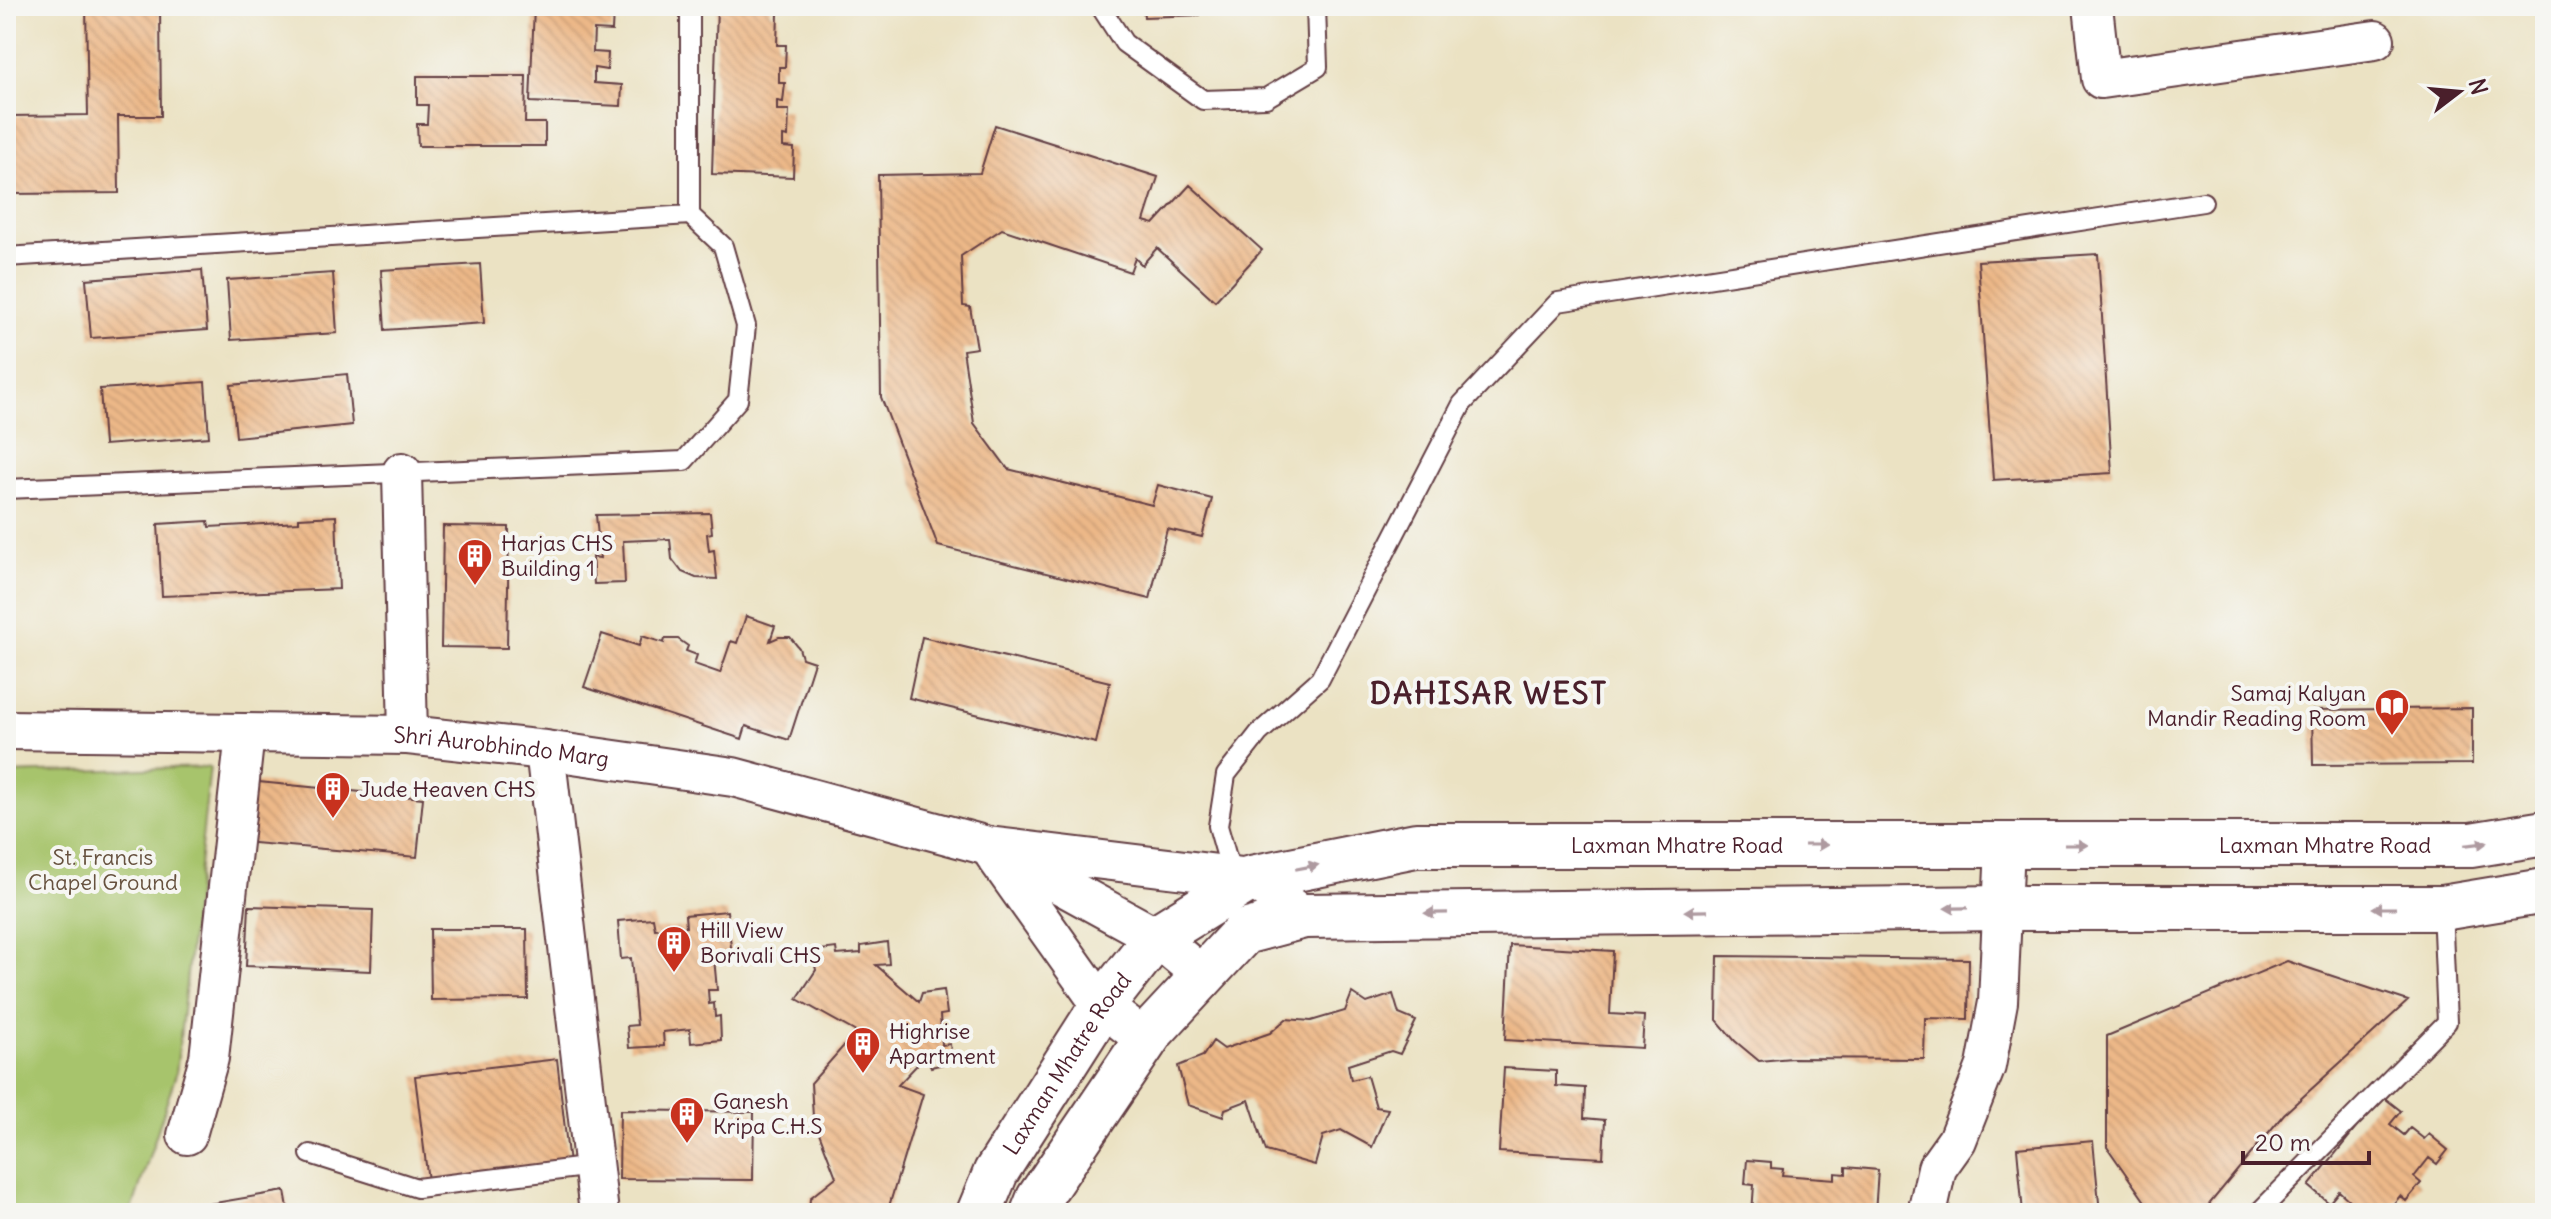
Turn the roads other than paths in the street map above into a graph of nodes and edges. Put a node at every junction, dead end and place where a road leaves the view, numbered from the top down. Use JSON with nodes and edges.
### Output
{"nodes":[{"id":1,"x":690,"y":6,"type":"edge"},
{"id":2,"x":1100,"y":6,"type":"edge"},
{"id":3,"x":1316,"y":6,"type":"edge"},
{"id":4,"x":2093,"y":6,"type":"edge"},
{"id":5,"x":2375,"y":40,"type":"dead end"},
{"id":6,"x":2203,"y":202,"type":"dead end"},
{"id":7,"x":690,"y":215,"type":"junction"},
{"id":8,"x":6,"y":257,"type":"edge"},
{"id":9,"x":402,"y":472,"type":"junction"},
{"id":10,"x":6,"y":489,"type":"edge"},
{"id":11,"x":6,"y":730,"type":"edge"},
{"id":12,"x":245,"y":734,"type":"junction"},
{"id":13,"x":408,"y":735,"type":"junction"},
{"id":14,"x":545,"y":750,"type":"junction"},
{"id":15,"x":2545,"y":833,"type":"edge"},
{"id":16,"x":2005,"y":845,"type":"junction"},
{"id":17,"x":988,"y":846,"type":"junction"},
{"id":18,"x":1241,"y":876,"type":"junction"},
{"id":19,"x":2545,"y":891,"type":"edge"},
{"id":20,"x":2003,"y":908,"type":"junction"},
{"id":21,"x":2442,"y":908,"type":"junction"},
{"id":22,"x":1304,"y":916,"type":"junction"},
{"id":23,"x":1156,"y":937,"type":"junction"},
{"id":24,"x":1203,"y":976,"type":"junction"},
{"id":25,"x":1102,"y":1006,"type":"junction"},
{"id":26,"x":1146,"y":1040,"type":"junction"},
{"id":27,"x":187,"y":1135,"type":"dead end"},
{"id":28,"x":310,"y":1154,"type":"dead end"},
{"id":29,"x":593,"y":1166,"type":"junction"},
{"id":30,"x":599,"y":1213,"type":"edge"},
{"id":31,"x":979,"y":1213,"type":"edge"},
{"id":32,"x":1033,"y":1213,"type":"edge"},
{"id":33,"x":1927,"y":1213,"type":"edge"},
{"id":34,"x":2258,"y":1213,"type":"edge"}],
"edges":[{"from":1,"to":7,"type":"lane"},
{"from":2,"to":3,"type":"lane"},
{"from":4,"to":5,"type":"street"},
{"from":6,"to":18,"type":"lane"},
{"from":7,"to":8,"type":"lane"},
{"from":7,"to":9,"type":"lane"},
{"from":9,"to":10,"type":"lane"},
{"from":9,"to":13,"type":"street"},
{"from":11,"to":12,"type":"street","name":"Shri Aurobhindo Marg"},
{"from":12,"to":13,"type":"street","name":"Shri Aurobhindo Marg"},
{"from":12,"to":27,"type":"street"},
{"from":13,"to":14,"type":"street","name":"Shri Aurobhindo Marg"},
{"from":14,"to":17,"type":"street","name":"Shri Aurobhindo Marg"},
{"from":14,"to":29,"type":"street"},
{"from":16,"to":15,"type":"main road","name":"Laxman Mhatre Road","one_way":true},
{"from":18,"to":16,"type":"main road","name":"Laxman Mhatre Road","one_way":true},
{"from":16,"to":20,"type":"street"},
{"from":17,"to":18,"type":"street","name":"Shri Aurobhindo Marg"},
{"from":17,"to":23,"type":"street","name":"Shri Aurobhindo Marg"},
{"from":17,"to":25,"type":"street"},
{"from":18,"to":22,"type":"street","name":"Shri Aurobhindo Marg"},
{"from":18,"to":23,"type":"main road","name":"Laxman Mhatre Road"},
{"from":19,"to":21,"type":"main road"},
{"from":21,"to":20,"type":"main road","one_way":true},
{"from":20,"to":22,"type":"main road","one_way":true},
{"from":20,"to":33,"type":"street"},
{"from":21,"to":34,"type":"lane"},
{"from":22,"to":24,"type":"main road"},
{"from":23,"to":24,"type":"street","name":"Shri Aurobhindo Marg"},
{"from":23,"to":25,"type":"main road","name":"Laxman Mhatre Road"},
{"from":24,"to":26,"type":"main road"},
{"from":25,"to":26,"type":"street"},
{"from":25,"to":31,"type":"main road","name":"Laxman Mhatre Road"},
{"from":26,"to":32,"type":"main road"},
{"from":28,"to":29,"type":"lane"},
{"from":29,"to":30,"type":"street"}]}
